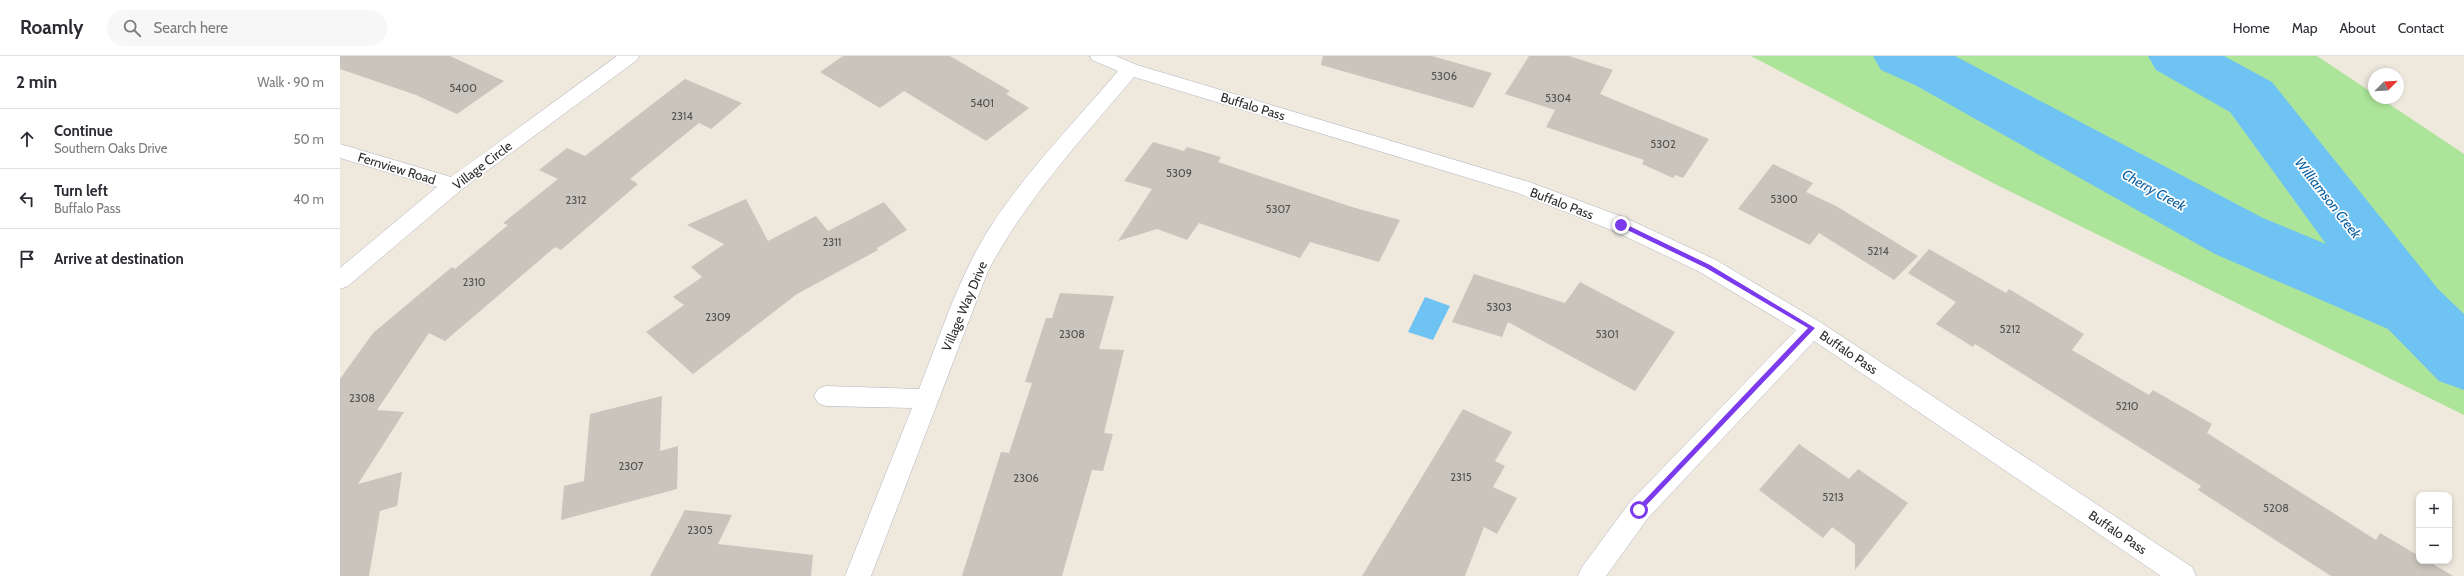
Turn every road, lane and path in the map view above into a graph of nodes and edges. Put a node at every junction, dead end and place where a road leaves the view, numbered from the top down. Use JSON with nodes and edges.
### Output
{"nodes":[{"id":1,"x":630,"y":56,"type":"edge"},
{"id":2,"x":1099,"y":56,"type":"edge"},
{"id":3,"x":1130,"y":69,"type":"junction"},
{"id":4,"x":340,"y":151,"type":"edge"},
{"id":5,"x":454,"y":185,"type":"junction"},
{"id":6,"x":340,"y":280,"type":"edge"},
{"id":7,"x":1812,"y":328,"type":"junction"},
{"id":8,"x":826,"y":396,"type":"dead end"},
{"id":9,"x":926,"y":399,"type":"junction"},
{"id":10,"x":858,"y":576,"type":"edge"},
{"id":11,"x":1591,"y":576,"type":"edge"},
{"id":12,"x":2183,"y":576,"type":"edge"}],
"edges":[{"from":1,"to":5,"type":"street","name":"Village Circle"},
{"from":2,"to":3,"type":"street","name":"Buffalo Pass"},
{"from":3,"to":7,"type":"street","name":"Buffalo Pass"},
{"from":3,"to":9,"type":"street","name":"Village Way Drive"},
{"from":4,"to":5,"type":"street","name":"Fernview Road"},
{"from":5,"to":6,"type":"street","name":"Village Circle"},
{"from":7,"to":11,"type":"street"},
{"from":7,"to":12,"type":"street","name":"Buffalo Pass"},
{"from":8,"to":9,"type":"street"},
{"from":9,"to":10,"type":"street","name":"Village Way Drive"}]}
